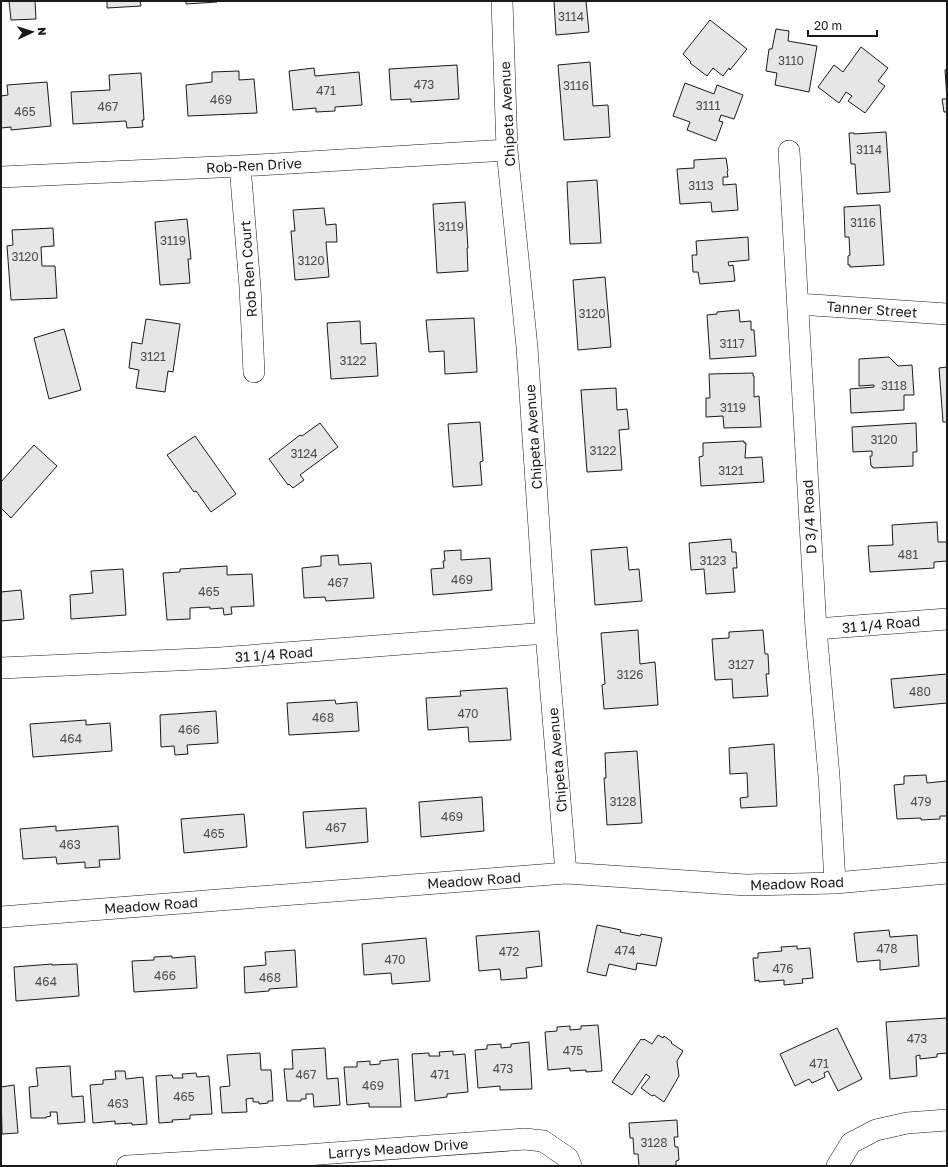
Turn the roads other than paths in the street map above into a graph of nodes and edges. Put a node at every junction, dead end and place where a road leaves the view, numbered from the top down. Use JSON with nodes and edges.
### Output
{"nodes":[{"id":1,"x":502,"y":1,"type":"edge"},
{"id":2,"x":507,"y":150,"type":"junction"},
{"id":3,"x":789,"y":151,"type":"dead end"},
{"id":4,"x":240,"y":166,"type":"junction"},
{"id":5,"x":1,"y":177,"type":"edge"},
{"id":6,"x":798,"y":304,"type":"junction"},
{"id":7,"x":947,"y":314,"type":"edge"},
{"id":8,"x":254,"y":372,"type":"dead end"},
{"id":9,"x":947,"y":619,"type":"edge"},
{"id":10,"x":816,"y":629,"type":"junction"},
{"id":11,"x":546,"y":633,"type":"junction"},
{"id":12,"x":1,"y":668,"type":"edge"},
{"id":13,"x":566,"y":873,"type":"junction"},
{"id":14,"x":947,"y":873,"type":"edge"},
{"id":15,"x":835,"y":883,"type":"junction"},
{"id":16,"x":1,"y":917,"type":"edge"},
{"id":17,"x":947,"y":1120,"type":"edge"},
{"id":18,"x":306,"y":1160,"type":"edge"},
{"id":19,"x":127,"y":1166,"type":"edge"},
{"id":20,"x":571,"y":1166,"type":"edge"},
{"id":21,"x":838,"y":1166,"type":"edge"}],
"edges":[{"from":1,"to":2,"type":"street","name":"Chipeta Avenue"},
{"from":2,"to":4,"type":"street","name":"Rob-Ren Drive"},
{"from":2,"to":11,"type":"street","name":"Chipeta Avenue"},
{"from":3,"to":6,"type":"street","name":"D 3/4 Road"},
{"from":4,"to":5,"type":"street","name":"Rob-Ren Drive"},
{"from":4,"to":8,"type":"street","name":"Rob Ren Court"},
{"from":6,"to":7,"type":"street","name":"Tanner Street"},
{"from":6,"to":10,"type":"street","name":"D 3/4 Road"},
{"from":9,"to":10,"type":"street","name":"31 1/4 Road"},
{"from":10,"to":15,"type":"street","name":"D 3/4 Road"},
{"from":11,"to":12,"type":"street","name":"31 1/4 Road"},
{"from":11,"to":13,"type":"street","name":"Chipeta Avenue"},
{"from":13,"to":15,"type":"street","name":"Meadow Road"},
{"from":13,"to":16,"type":"street","name":"Meadow Road"},
{"from":14,"to":15,"type":"street","name":"Meadow Road"},
{"from":17,"to":21,"type":"street"},
{"from":18,"to":19,"type":"street","name":"Larrys Meadow Drive"},
{"from":18,"to":20,"type":"street","name":"Larrys Meadow Drive"}]}
